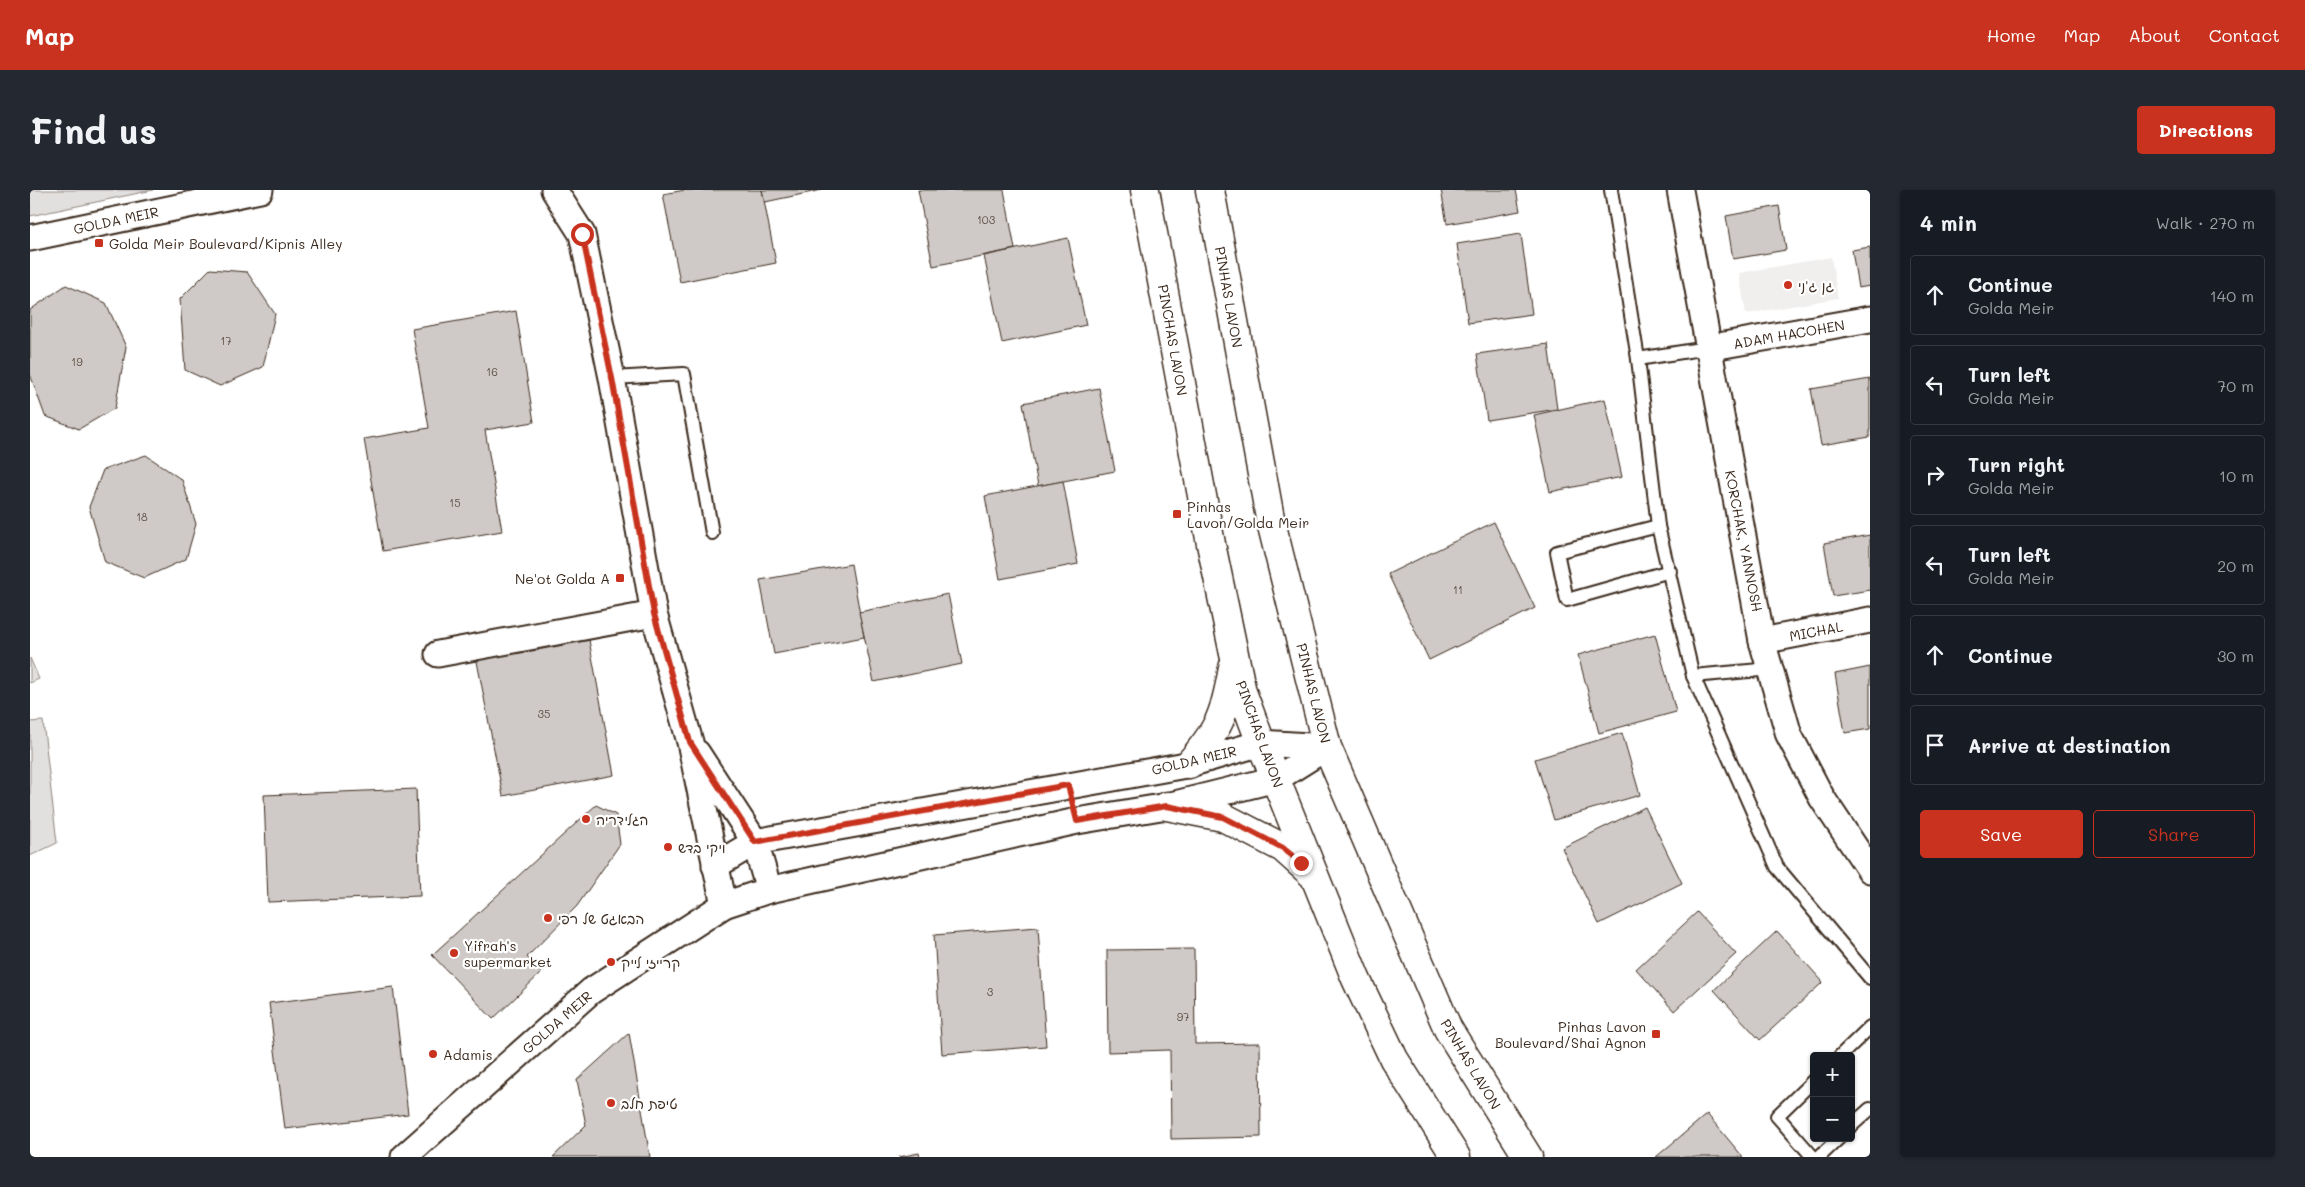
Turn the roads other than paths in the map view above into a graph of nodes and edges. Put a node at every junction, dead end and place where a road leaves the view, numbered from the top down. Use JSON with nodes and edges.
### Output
{"nodes":[{"id":1,"x":260,"y":190,"type":"edge"},
{"id":2,"x":554,"y":190,"type":"edge"},
{"id":3,"x":1145,"y":190,"type":"edge"},
{"id":4,"x":1210,"y":190,"type":"edge"},
{"id":5,"x":1611,"y":190,"type":"edge"},
{"id":6,"x":1680,"y":190,"type":"edge"},
{"id":7,"x":30,"y":238,"type":"edge"},
{"id":8,"x":1870,"y":319,"type":"edge"},
{"id":9,"x":1708,"y":348,"type":"junction"},
{"id":10,"x":1638,"y":359,"type":"junction"},
{"id":11,"x":612,"y":378,"type":"junction"},
{"id":12,"x":1658,"y":526,"type":"junction"},
{"id":13,"x":712,"y":532,"type":"dead end"},
{"id":14,"x":1670,"y":571,"type":"junction"},
{"id":15,"x":654,"y":614,"type":"junction"},
{"id":16,"x":1870,"y":620,"type":"edge"},
{"id":17,"x":1762,"y":641,"type":"junction"},
{"id":18,"x":438,"y":654,"type":"dead end"},
{"id":19,"x":1235,"y":659,"type":"junction"},
{"id":20,"x":1771,"y":669,"type":"junction"},
{"id":21,"x":1694,"y":676,"type":"junction"},
{"id":22,"x":690,"y":742,"type":"junction"},
{"id":23,"x":1261,"y":743,"type":"junction"},
{"id":24,"x":1327,"y":747,"type":"junction"},
{"id":25,"x":1189,"y":764,"type":"junction"},
{"id":26,"x":1276,"y":779,"type":"junction"},
{"id":27,"x":1068,"y":785,"type":"junction"},
{"id":28,"x":1167,"y":806,"type":"junction"},
{"id":29,"x":1077,"y":821,"type":"junction"},
{"id":30,"x":755,"y":842,"type":"junction"},
{"id":31,"x":715,"y":866,"type":"junction"},
{"id":32,"x":1870,"y":870,"type":"edge"},
{"id":33,"x":1318,"y":880,"type":"junction"},
{"id":34,"x":769,"y":890,"type":"junction"},
{"id":35,"x":724,"y":905,"type":"junction"},
{"id":36,"x":1870,"y":978,"type":"edge"},
{"id":37,"x":1870,"y":1027,"type":"edge"},
{"id":38,"x":1844,"y":1052,"type":"edge"},
{"id":39,"x":1810,"y":1084,"type":"edge"},
{"id":40,"x":1870,"y":1109,"type":"edge"},
{"id":41,"x":1855,"y":1122,"type":"edge"},
{"id":42,"x":1835,"y":1142,"type":"edge"},
{"id":43,"x":404,"y":1157,"type":"edge"},
{"id":44,"x":1456,"y":1157,"type":"edge"},
{"id":45,"x":1528,"y":1157,"type":"edge"},
{"id":46,"x":1812,"y":1157,"type":"edge"},
{"id":47,"x":1819,"y":1157,"type":"edge"}],
"edges":[{"from":1,"to":7,"type":"street","name":"GOLDA MEIR"},
{"from":2,"to":11,"type":"street"},
{"from":3,"to":19,"type":"main road","name":"PINCHAS LAVON"},
{"from":4,"to":24,"type":"main road","name":"PINHAS LAVON"},
{"from":5,"to":10,"type":"lane"},
{"from":6,"to":9,"type":"street","name":"KORCHAK, YANNOSH"},
{"from":8,"to":9,"type":"street","name":"ADAM HACOHEN"},
{"from":9,"to":10,"type":"lane"},
{"from":9,"to":17,"type":"street","name":"KORCHAK, YANNOSH"},
{"from":10,"to":12,"type":"lane"},
{"from":11,"to":13,"type":"lane"},
{"from":11,"to":15,"type":"street"},
{"from":12,"to":14,"type":"lane"},
{"from":12,"to":14,"type":"lane"},
{"from":14,"to":21,"type":"lane"},
{"from":15,"to":18,"type":"street"},
{"from":15,"to":22,"type":"street"},
{"from":16,"to":17,"type":"street","name":"MICHAL"},
{"from":17,"to":20,"type":"street","name":"KORCHAK, YANNOSH"},
{"from":19,"to":23,"type":"main road","name":"PINCHAS LAVON"},
{"from":19,"to":25,"type":"main road"},
{"from":20,"to":21,"type":"lane"},
{"from":20,"to":32,"type":"street","name":"KORCHAK, YANNOSH"},
{"from":21,"to":36,"type":"lane"},
{"from":22,"to":30,"type":"street"},
{"from":22,"to":31,"type":"street"},
{"from":23,"to":24,"type":"street","name":"GOLDA MEIR"},
{"from":23,"to":25,"type":"street","name":"GOLDA MEIR"},
{"from":23,"to":26,"type":"main road","name":"PINCHAS LAVON"},
{"from":24,"to":26,"type":"street","name":"GOLDA MEIR"},
{"from":24,"to":45,"type":"main road","name":"PINHAS LAVON"},
{"from":25,"to":27,"type":"street","name":"GOLDA MEIR"},
{"from":26,"to":28,"type":"street","name":"GOLDA MEIR"},
{"from":26,"to":33,"type":"main road","name":"PINCHAS LAVON"},
{"from":27,"to":29,"type":"street"},
{"from":27,"to":30,"type":"street","name":"GOLDA MEIR"},
{"from":28,"to":29,"type":"street","name":"GOLDA MEIR"},
{"from":28,"to":33,"type":"main road"},
{"from":29,"to":34,"type":"street","name":"GOLDA MEIR"},
{"from":30,"to":31,"type":"street","name":"GOLDA MEIR"},
{"from":30,"to":34,"type":"street"},
{"from":31,"to":35,"type":"street"},
{"from":33,"to":44,"type":"main road","name":"PINCHAS LAVON"},
{"from":34,"to":35,"type":"street","name":"GOLDA MEIR"},
{"from":35,"to":43,"type":"street","name":"GOLDA MEIR"},
{"from":37,"to":38,"type":"lane"},
{"from":39,"to":46,"type":"lane"},
{"from":40,"to":41,"type":"lane"},
{"from":42,"to":47,"type":"lane"}]}
